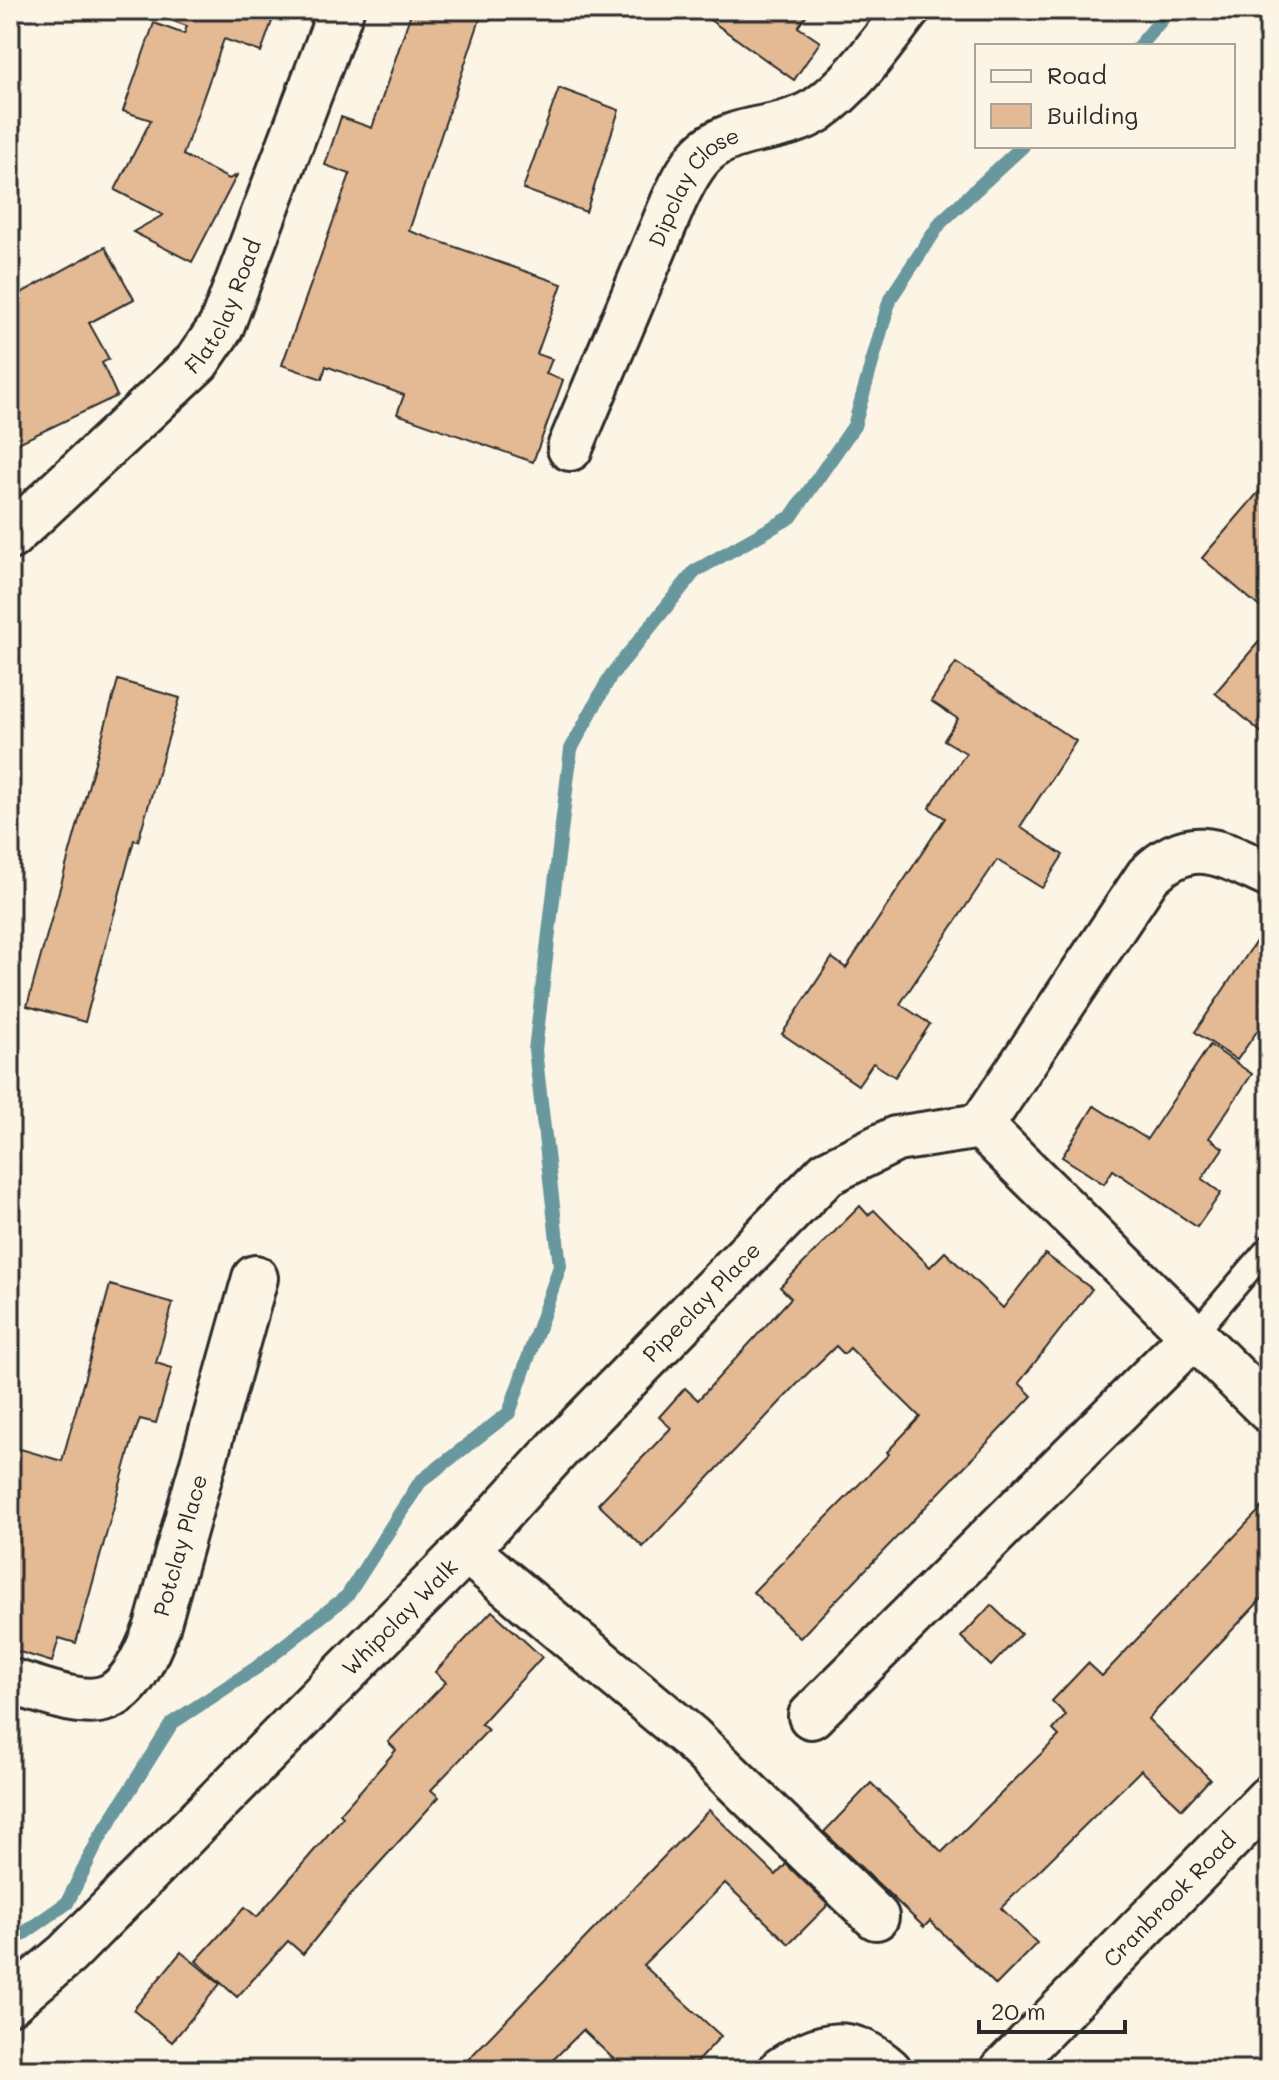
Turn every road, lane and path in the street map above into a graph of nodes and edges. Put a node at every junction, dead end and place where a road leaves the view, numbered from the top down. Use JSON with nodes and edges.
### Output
{"nodes":[{"id":1,"x":341,"y":10,"type":"edge"},
{"id":2,"x":907,"y":10,"type":"edge"},
{"id":3,"x":570,"y":448,"type":"dead end"},
{"id":4,"x":10,"y":537,"type":"edge"},
{"id":5,"x":1269,"y":875,"type":"edge"},
{"id":6,"x":981,"y":1126,"type":"junction"},
{"id":7,"x":1269,"y":1247,"type":"edge"},
{"id":8,"x":255,"y":1278,"type":"dead end"},
{"id":9,"x":1193,"y":1336,"type":"junction"},
{"id":10,"x":1269,"y":1410,"type":"edge"},
{"id":11,"x":466,"y":1550,"type":"junction"},
{"id":12,"x":10,"y":1681,"type":"edge"},
{"id":13,"x":811,"y":1716,"type":"dead end"},
{"id":14,"x":1269,"y":1798,"type":"edge"},
{"id":15,"x":876,"y":1917,"type":"dead end"},
{"id":16,"x":10,"y":2002,"type":"edge"},
{"id":17,"x":781,"y":2070,"type":"edge"},
{"id":18,"x":889,"y":2070,"type":"edge"},
{"id":19,"x":1003,"y":2070,"type":"edge"}],
"edges":[{"from":1,"to":4,"type":"street","name":"Flatclay Road"},
{"from":2,"to":3,"type":"street","name":"Dipclay Close"},
{"from":5,"to":6,"type":"street"},
{"from":6,"to":9,"type":"street"},
{"from":6,"to":11,"type":"street","name":"Pipeclay Place"},
{"from":7,"to":9,"type":"lane"},
{"from":8,"to":12,"type":"street","name":"Potclay Place"},
{"from":9,"to":10,"type":"street"},
{"from":9,"to":13,"type":"street"},
{"from":11,"to":15,"type":"street","name":"Whipclay Walk"},
{"from":11,"to":16,"type":"street","name":"Whipclay Walk"},
{"from":14,"to":19,"type":"street","name":"Cranbrook Road"},
{"from":17,"to":18,"type":"street"}]}
